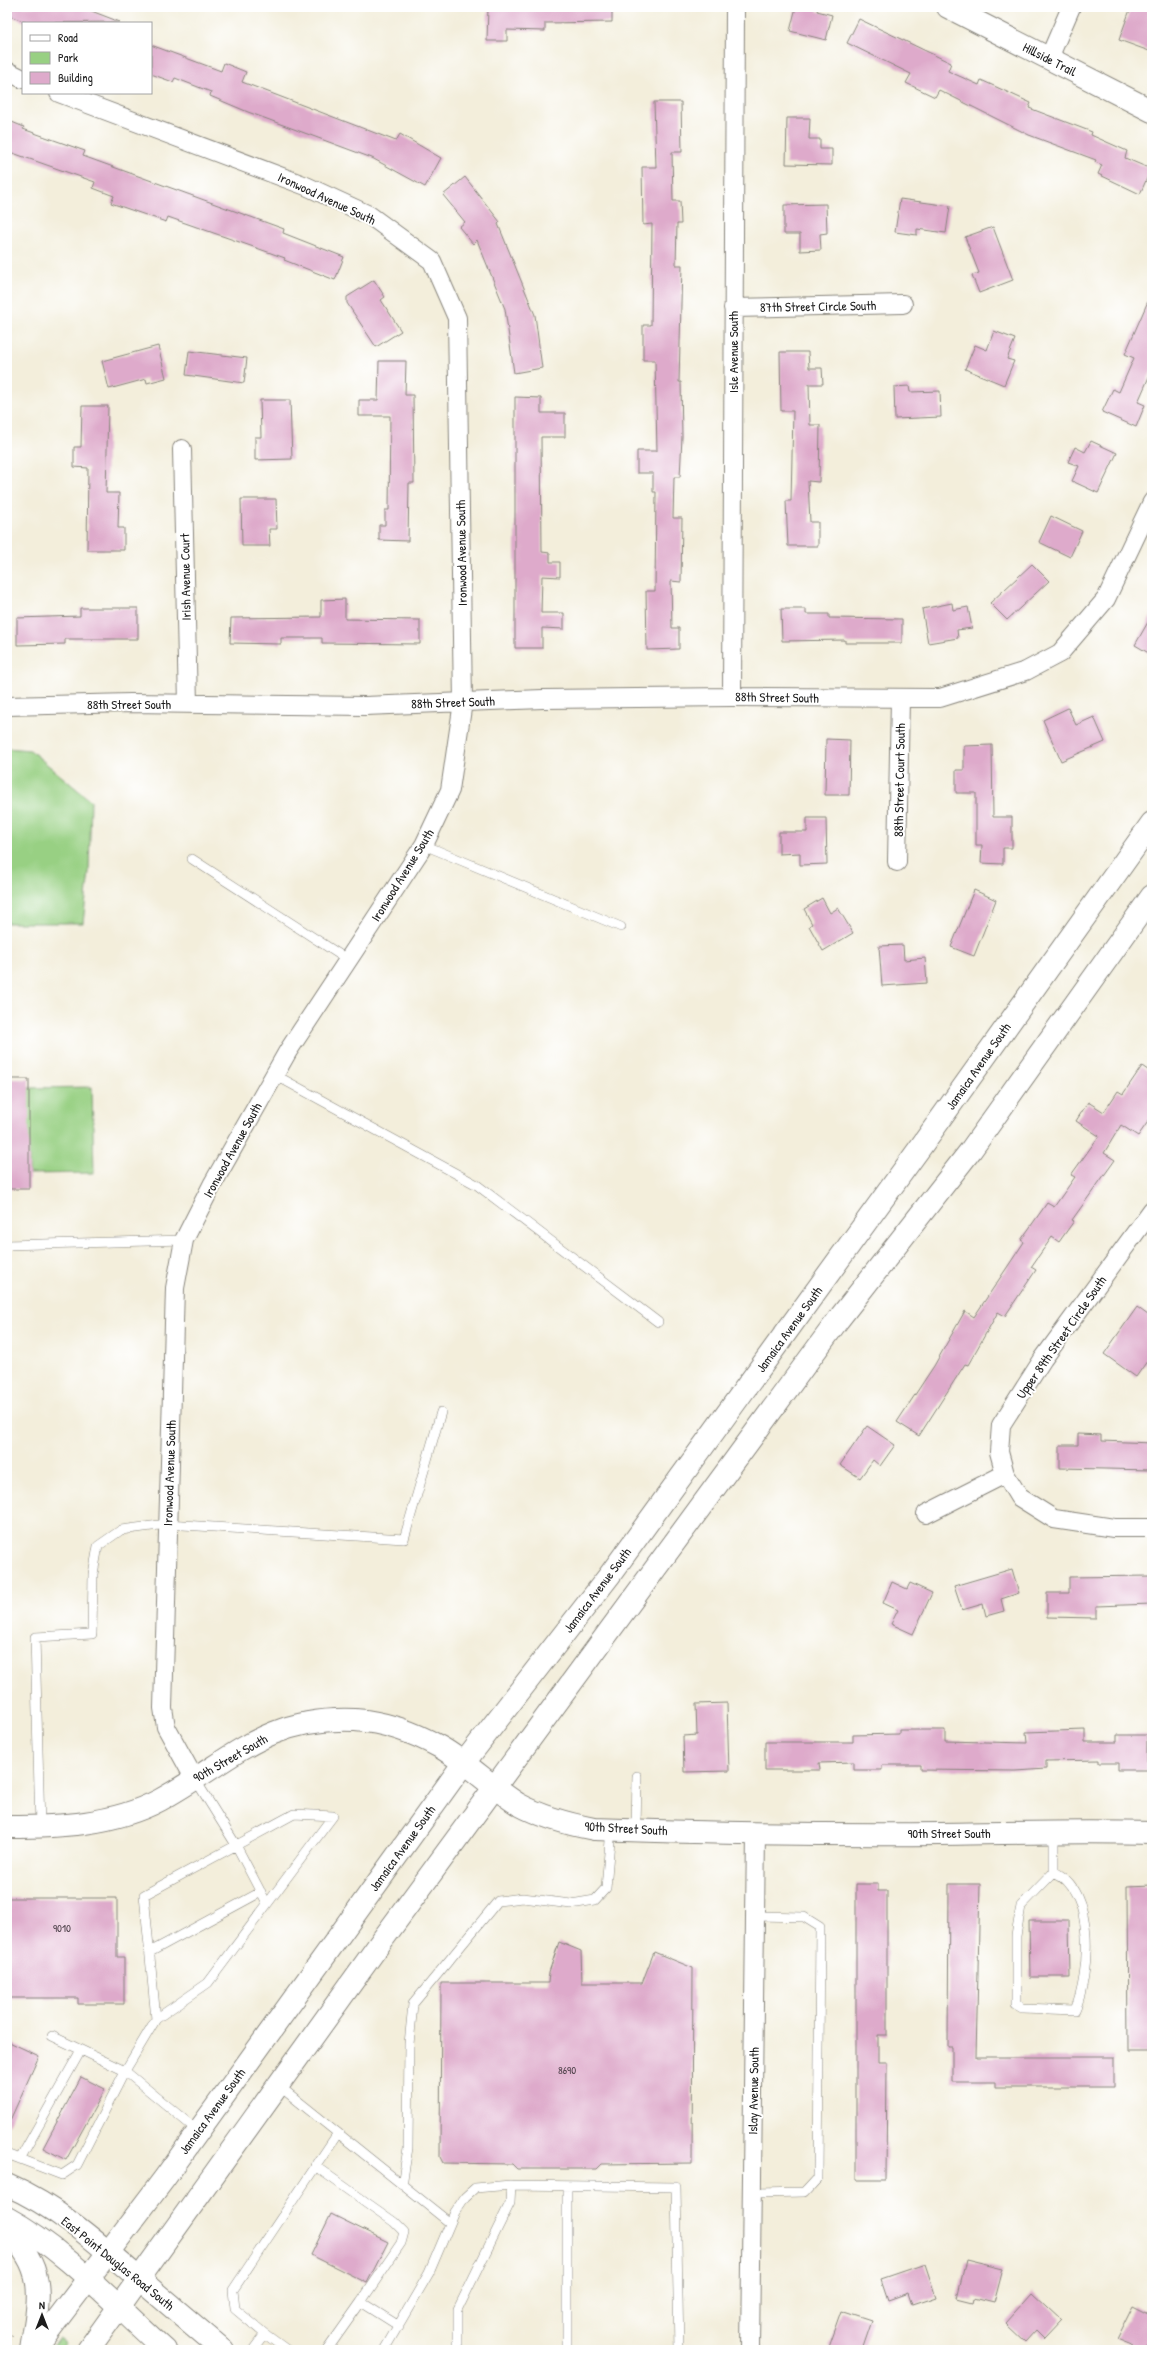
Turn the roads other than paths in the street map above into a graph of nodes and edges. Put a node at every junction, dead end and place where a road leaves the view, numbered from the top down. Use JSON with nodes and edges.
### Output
{"nodes":[{"id":1,"x":735,"y":7,"type":"edge"},
{"id":2,"x":948,"y":7,"type":"edge"},
{"id":3,"x":1071,"y":7,"type":"edge"},
{"id":4,"x":1049,"y":58,"type":"junction"},
{"id":5,"x":7,"y":71,"type":"edge"},
{"id":6,"x":22,"y":78,"type":"edge"},
{"id":7,"x":62,"y":94,"type":"edge"},
{"id":8,"x":1152,"y":111,"type":"edge"},
{"id":9,"x":903,"y":304,"type":"dead end"},
{"id":10,"x":733,"y":308,"type":"junction"},
{"id":11,"x":182,"y":449,"type":"dead end"},
{"id":12,"x":1152,"y":502,"type":"edge"},
{"id":13,"x":732,"y":696,"type":"junction"},
{"id":14,"x":900,"y":698,"type":"junction"},
{"id":15,"x":463,"y":702,"type":"junction"},
{"id":16,"x":188,"y":704,"type":"junction"},
{"id":17,"x":7,"y":706,"type":"edge"},
{"id":18,"x":1152,"y":823,"type":"edge"},
{"id":19,"x":424,"y":845,"type":"junction"},
{"id":20,"x":192,"y":859,"type":"dead end"},
{"id":21,"x":897,"y":862,"type":"dead end"},
{"id":22,"x":1152,"y":896,"type":"edge"},
{"id":23,"x":621,"y":927,"type":"dead end"},
{"id":24,"x":348,"y":960,"type":"junction"},
{"id":25,"x":275,"y":1075,"type":"junction"},
{"id":26,"x":1152,"y":1210,"type":"edge"},
{"id":27,"x":184,"y":1240,"type":"junction"},
{"id":28,"x":7,"y":1245,"type":"edge"},
{"id":29,"x":658,"y":1322,"type":"dead end"},
{"id":30,"x":440,"y":1412,"type":"dead end"},
{"id":31,"x":1005,"y":1474,"type":"junction"},
{"id":32,"x":926,"y":1514,"type":"dead end"},
{"id":33,"x":167,"y":1524,"type":"junction"},
{"id":34,"x":1152,"y":1528,"type":"edge"},
{"id":35,"x":463,"y":1764,"type":"junction"},
{"id":36,"x":637,"y":1776,"type":"dead end"},
{"id":37,"x":194,"y":1778,"type":"junction"},
{"id":38,"x":495,"y":1788,"type":"junction"},
{"id":39,"x":7,"y":1828,"type":"edge"},
{"id":40,"x":40,"y":1828,"type":"junction"},
{"id":41,"x":611,"y":1829,"type":"junction"},
{"id":42,"x":636,"y":1830,"type":"junction"},
{"id":43,"x":756,"y":1832,"type":"junction"},
{"id":44,"x":1054,"y":1832,"type":"junction"},
{"id":45,"x":1152,"y":1833,"type":"edge"},
{"id":46,"x":236,"y":1845,"type":"junction"},
{"id":47,"x":1054,"y":1872,"type":"junction"},
{"id":48,"x":261,"y":1892,"type":"junction"},
{"id":49,"x":267,"y":1904,"type":"junction"},
{"id":50,"x":755,"y":1916,"type":"junction"},
{"id":51,"x":150,"y":1952,"type":"junction"},
{"id":52,"x":156,"y":2020,"type":"junction"},
{"id":53,"x":52,"y":2036,"type":"dead end"},
{"id":54,"x":81,"y":2050,"type":"junction"},
{"id":55,"x":125,"y":2071,"type":"junction"},
{"id":56,"x":277,"y":2085,"type":"junction"},
{"id":57,"x":198,"y":2131,"type":"junction"},
{"id":58,"x":338,"y":2133,"type":"junction"},
{"id":59,"x":7,"y":2154,"type":"edge"},
{"id":60,"x":20,"y":2159,"type":"junction"},
{"id":61,"x":315,"y":2166,"type":"junction"},
{"id":62,"x":7,"y":2185,"type":"edge"},
{"id":63,"x":402,"y":2185,"type":"junction"},
{"id":64,"x":511,"y":2185,"type":"junction"},
{"id":65,"x":567,"y":2186,"type":"junction"},
{"id":66,"x":752,"y":2193,"type":"junction"},
{"id":67,"x":7,"y":2218,"type":"edge"},
{"id":68,"x":450,"y":2223,"type":"junction"},
{"id":69,"x":7,"y":2231,"type":"edge"},
{"id":70,"x":109,"y":2253,"type":"junction"},
{"id":71,"x":138,"y":2278,"type":"junction"},
{"id":72,"x":88,"y":2279,"type":"junction"},
{"id":73,"x":361,"y":2302,"type":"junction"},
{"id":74,"x":118,"y":2307,"type":"junction"},
{"id":75,"x":399,"y":2326,"type":"junction"},
{"id":76,"x":265,"y":2334,"type":"junction"},
{"id":77,"x":32,"y":2350,"type":"edge"},
{"id":78,"x":88,"y":2350,"type":"edge"},
{"id":79,"x":165,"y":2350,"type":"edge"},
{"id":80,"x":223,"y":2350,"type":"edge"},
{"id":81,"x":253,"y":2350,"type":"edge"},
{"id":82,"x":287,"y":2350,"type":"edge"},
{"id":83,"x":327,"y":2350,"type":"edge"},
{"id":84,"x":384,"y":2350,"type":"edge"},
{"id":85,"x":458,"y":2350,"type":"edge"},
{"id":86,"x":567,"y":2350,"type":"edge"},
{"id":87,"x":678,"y":2350,"type":"edge"},
{"id":88,"x":750,"y":2350,"type":"edge"}],
"edges":[{"from":1,"to":10,"type":"street","name":"Isle Avenue South"},
{"from":2,"to":4,"type":"main road","name":"Hillside Trail"},
{"from":3,"to":4,"type":"street"},
{"from":4,"to":8,"type":"main road","name":"Hillside Trail"},
{"from":5,"to":6,"type":"street"},
{"from":7,"to":15,"type":"street","name":"Ironwood Avenue South"},
{"from":9,"to":10,"type":"street","name":"87th Street Circle South"},
{"from":10,"to":13,"type":"street","name":"Isle Avenue South"},
{"from":11,"to":16,"type":"street","name":"Irish Avenue Court"},
{"from":12,"to":14,"type":"street","name":"88th Street South"},
{"from":13,"to":14,"type":"street","name":"88th Street South"},
{"from":13,"to":15,"type":"street","name":"88th Street South"},
{"from":14,"to":21,"type":"street","name":"88th Street Court South"},
{"from":15,"to":16,"type":"street","name":"88th Street South"},
{"from":15,"to":19,"type":"street","name":"Ironwood Avenue South"},
{"from":16,"to":17,"type":"street","name":"88th Street South"},
{"from":18,"to":35,"type":"main road","name":"Jamaica Avenue South"},
{"from":19,"to":23,"type":"lane"},
{"from":19,"to":24,"type":"street","name":"Ironwood Avenue South"},
{"from":20,"to":24,"type":"lane"},
{"from":22,"to":38,"type":"main road"},
{"from":24,"to":25,"type":"street","name":"Ironwood Avenue South"},
{"from":25,"to":27,"type":"street","name":"Ironwood Avenue South"},
{"from":25,"to":29,"type":"lane"},
{"from":26,"to":31,"type":"street","name":"Upper 89th Street Circle South"},
{"from":27,"to":28,"type":"lane"},
{"from":27,"to":33,"type":"street","name":"Ironwood Avenue South"},
{"from":30,"to":33,"type":"lane"},
{"from":31,"to":32,"type":"street"},
{"from":31,"to":34,"type":"street","name":"Upper 89th Street Circle South"},
{"from":33,"to":37,"type":"street","name":"Ironwood Avenue South"},
{"from":33,"to":40,"type":"lane"},
{"from":35,"to":37,"type":"main road","name":"90th Street South"},
{"from":35,"to":38,"type":"main road","name":"90th Street South"},
{"from":35,"to":57,"type":"main road","name":"Jamaica Avenue South"},
{"from":36,"to":42,"type":"lane"},
{"from":37,"to":40,"type":"main road","name":"90th Street South"},
{"from":37,"to":46,"type":"lane"},
{"from":38,"to":41,"type":"main road","name":"90th Street South"},
{"from":38,"to":56,"type":"main road"},
{"from":39,"to":40,"type":"main road","name":"90th Street South"},
{"from":41,"to":42,"type":"main road","name":"90th Street South"},
{"from":41,"to":63,"type":"lane"},
{"from":42,"to":43,"type":"main road","name":"90th Street South"},
{"from":43,"to":44,"type":"main road","name":"90th Street South"},
{"from":43,"to":50,"type":"street","name":"Islay Avenue South"},
{"from":44,"to":45,"type":"main road","name":"90th Street South"},
{"from":44,"to":47,"type":"lane"},
{"from":46,"to":48,"type":"lane"},
{"from":46,"to":49,"type":"lane"},
{"from":46,"to":51,"type":"lane"},
{"from":47,"to":47,"type":"lane"},
{"from":48,"to":49,"type":"lane"},
{"from":48,"to":51,"type":"lane"},
{"from":49,"to":52,"type":"lane"},
{"from":50,"to":66,"type":"street","name":"Islay Avenue South"},
{"from":50,"to":66,"type":"lane"},
{"from":51,"to":52,"type":"lane"},
{"from":52,"to":55,"type":"lane"},
{"from":53,"to":54,"type":"lane"},
{"from":54,"to":55,"type":"lane"},
{"from":54,"to":60,"type":"lane"},
{"from":55,"to":57,"type":"lane"},
{"from":55,"to":60,"type":"lane"},
{"from":56,"to":58,"type":"lane"},
{"from":56,"to":71,"type":"main road"},
{"from":57,"to":70,"type":"main road","name":"Jamaica Avenue South"},
{"from":58,"to":61,"type":"lane"},
{"from":58,"to":63,"type":"lane"},
{"from":59,"to":60,"type":"lane"},
{"from":61,"to":73,"type":"lane"},
{"from":61,"to":76,"type":"lane"},
{"from":62,"to":70,"type":"main road","name":"East Point Douglas Road South"},
{"from":63,"to":68,"type":"lane"},
{"from":64,"to":65,"type":"lane"},
{"from":64,"to":68,"type":"lane"},
{"from":64,"to":85,"type":"lane"},
{"from":65,"to":86,"type":"lane"},
{"from":65,"to":87,"type":"lane"},
{"from":66,"to":88,"type":"street","name":"Islay Avenue South"},
{"from":67,"to":72,"type":"main road"},
{"from":68,"to":75,"type":"lane"},
{"from":69,"to":77,"type":"main road"},
{"from":70,"to":71,"type":"main road","name":"East Point Douglas Road South"},
{"from":70,"to":72,"type":"main road","name":"Jamaica Avenue South"},
{"from":71,"to":74,"type":"main road"},
{"from":71,"to":80,"type":"main road","name":"East Point Douglas Road South"},
{"from":72,"to":74,"type":"main road"},
{"from":72,"to":77,"type":"main road","name":"Jamaica Avenue South"},
{"from":73,"to":75,"type":"lane"},
{"from":73,"to":83,"type":"lane"},
{"from":74,"to":78,"type":"main road"},
{"from":74,"to":79,"type":"main road"},
{"from":75,"to":84,"type":"lane"},
{"from":76,"to":81,"type":"lane"},
{"from":76,"to":82,"type":"lane"}]}
